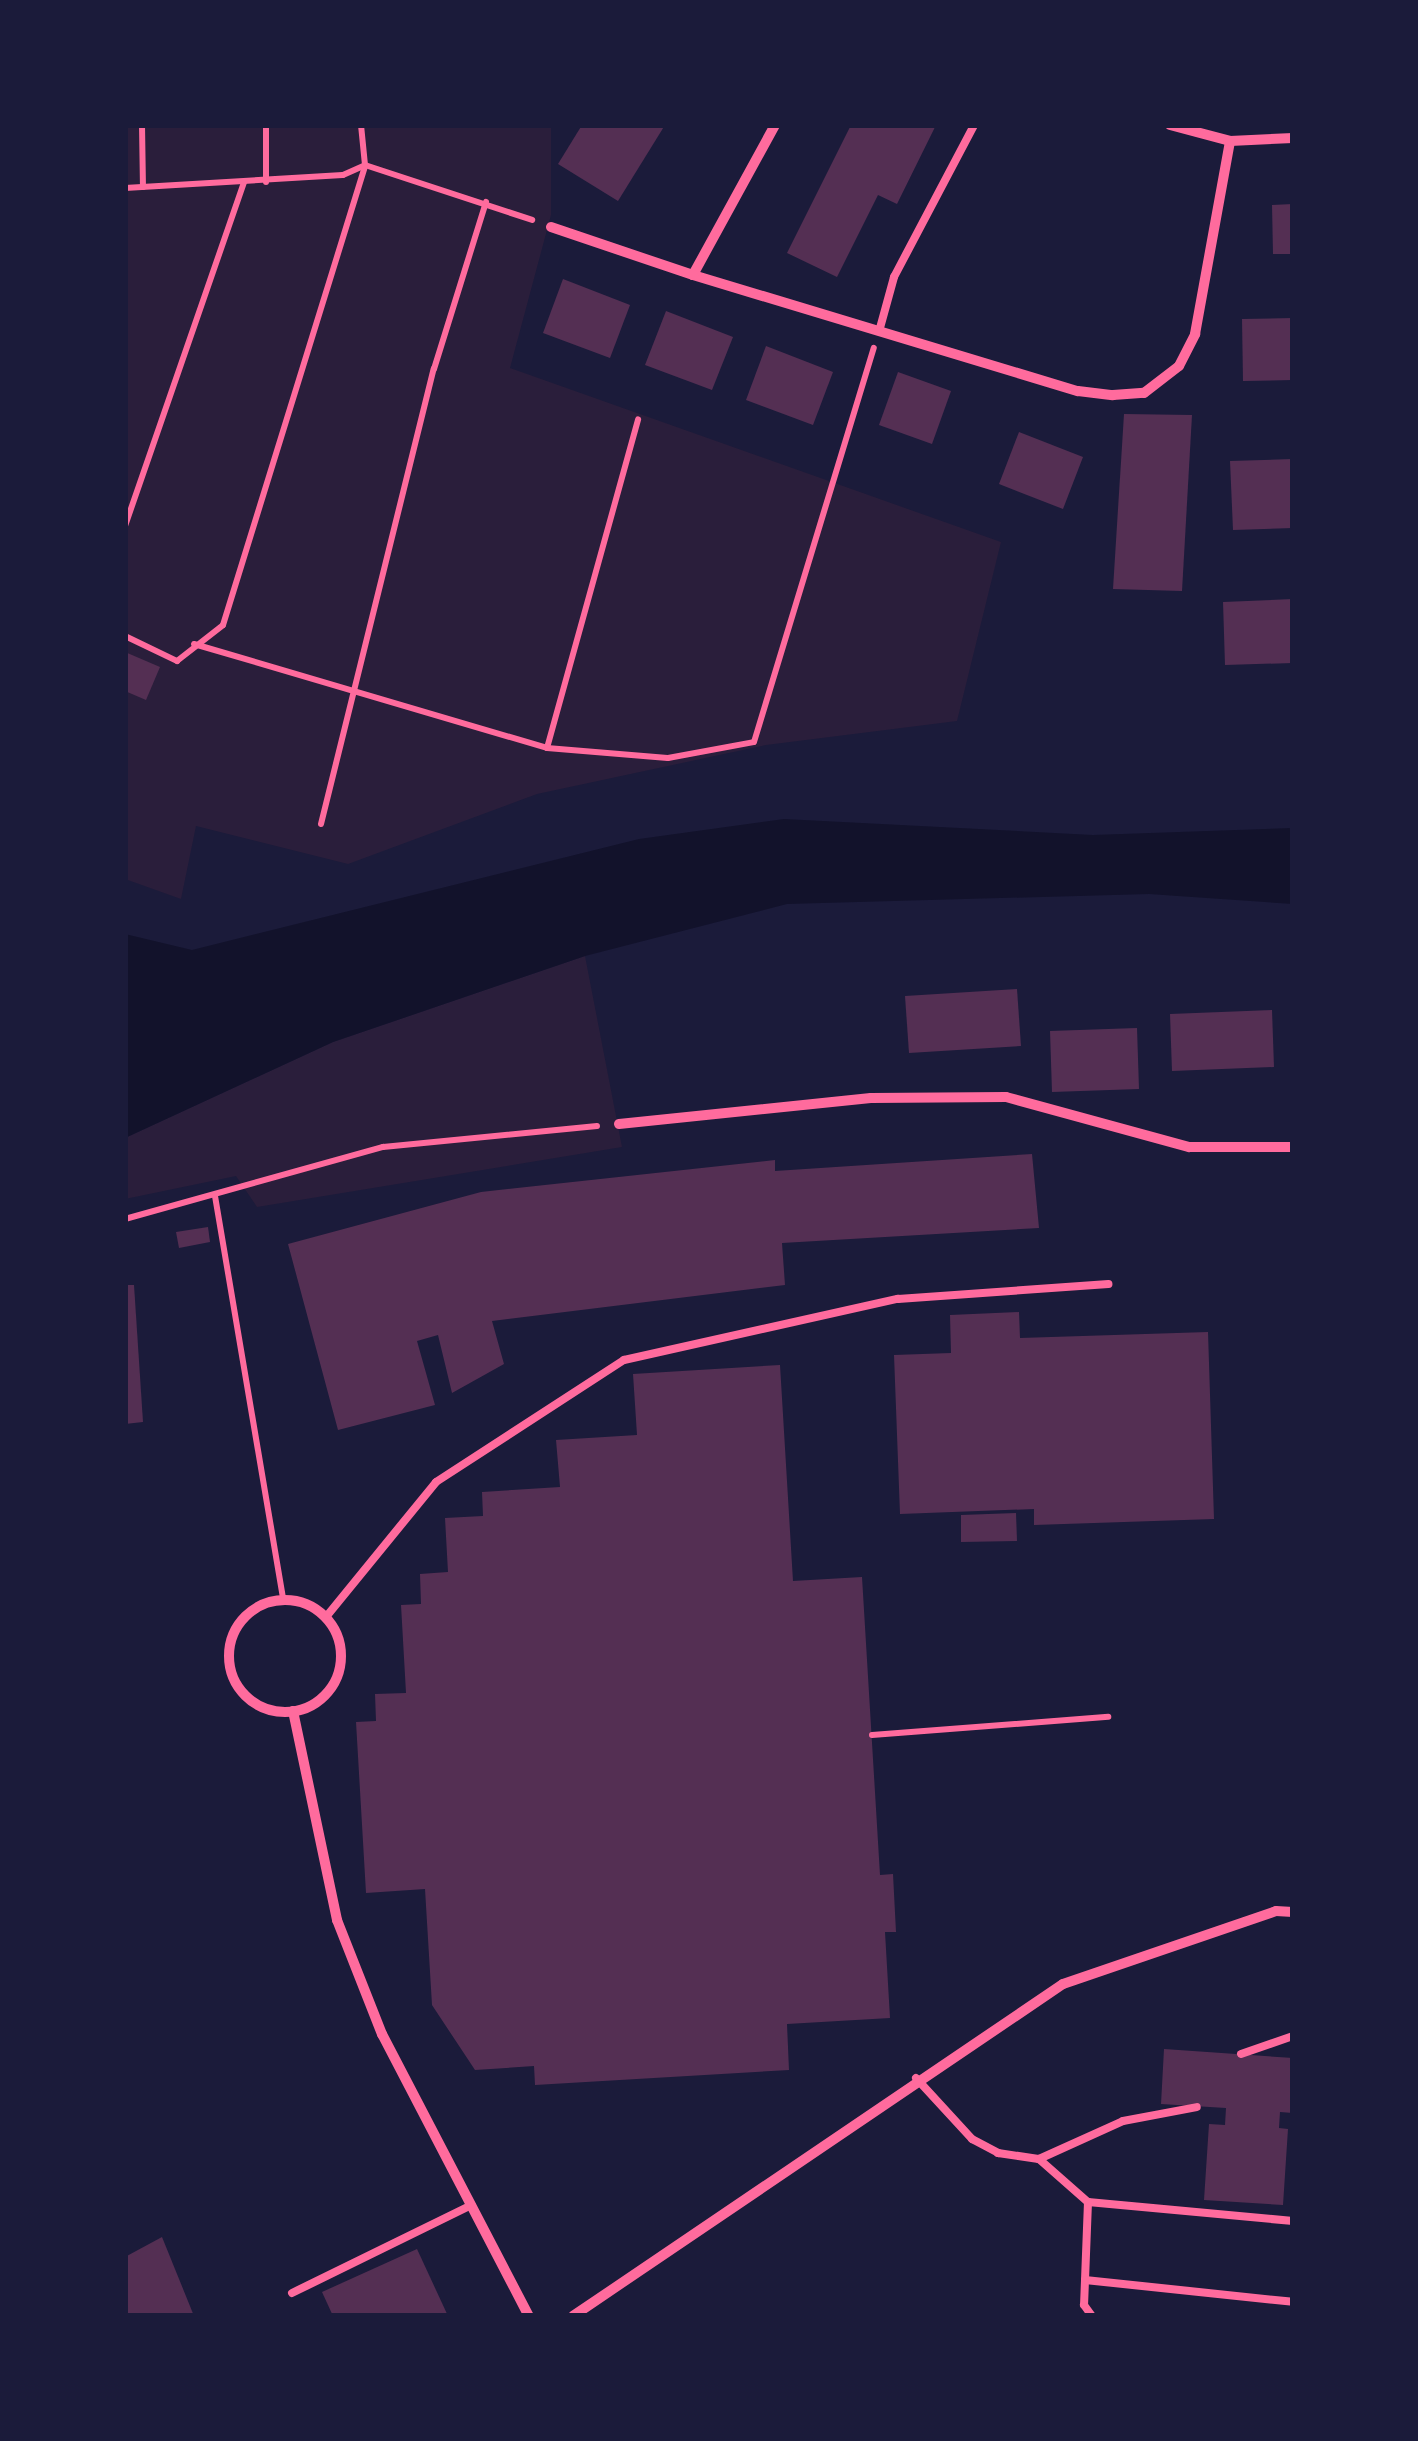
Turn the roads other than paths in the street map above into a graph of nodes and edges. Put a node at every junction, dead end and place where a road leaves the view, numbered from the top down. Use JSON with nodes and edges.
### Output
{"nodes":[{"id":1,"x":775,"y":125,"type":"edge"},
{"id":2,"x":974,"y":125,"type":"edge"},
{"id":3,"x":1170,"y":125,"type":"edge"},
{"id":4,"x":1293,"y":138,"type":"edge"},
{"id":5,"x":1230,"y":141,"type":"junction"},
{"id":6,"x":551,"y":227,"type":"road end"},
{"id":7,"x":693,"y":274,"type":"junction"},
{"id":8,"x":880,"y":328,"type":"junction"},
{"id":9,"x":618,"y":1124,"type":"road end"},
{"id":10,"x":1293,"y":1147,"type":"edge"},
{"id":11,"x":1108,"y":1284,"type":"dead end"},
{"id":12,"x":326,"y":1617,"type":"junction"},
{"id":13,"x":293,"y":1711,"type":"junction"},
{"id":14,"x":1293,"y":1904,"type":"edge"},
{"id":15,"x":1276,"y":1912,"type":"junction"},
{"id":16,"x":1293,"y":1915,"type":"edge"},
{"id":17,"x":1293,"y":2036,"type":"edge"},
{"id":18,"x":1242,"y":2054,"type":"dead end"},
{"id":19,"x":916,"y":2078,"type":"junction"},
{"id":20,"x":1196,"y":2106,"type":"dead end"},
{"id":21,"x":1039,"y":2159,"type":"junction"},
{"id":22,"x":1088,"y":2202,"type":"junction"},
{"id":23,"x":472,"y":2205,"type":"junction"},
{"id":24,"x":1293,"y":2221,"type":"edge"},
{"id":25,"x":1085,"y":2280,"type":"junction"},
{"id":26,"x":292,"y":2293,"type":"dead end"},
{"id":27,"x":1293,"y":2302,"type":"edge"},
{"id":28,"x":529,"y":2316,"type":"edge"},
{"id":29,"x":573,"y":2316,"type":"edge"},
{"id":30,"x":1092,"y":2316,"type":"edge"}],
"edges":[{"from":1,"to":7,"type":"street"},
{"from":2,"to":8,"type":"lane"},
{"from":3,"to":5,"type":"street"},
{"from":4,"to":5,"type":"street"},
{"from":5,"to":8,"type":"street"},
{"from":6,"to":7,"type":"street"},
{"from":7,"to":8,"type":"street"},
{"from":9,"to":10,"type":"street"},
{"from":11,"to":12,"type":"lane"},
{"from":12,"to":13,"type":"street"},
{"from":12,"to":13,"type":"street"},
{"from":13,"to":23,"type":"street"},
{"from":14,"to":15,"type":"street"},
{"from":15,"to":16,"type":"street"},
{"from":15,"to":19,"type":"street"},
{"from":17,"to":18,"type":"lane"},
{"from":19,"to":21,"type":"lane"},
{"from":19,"to":29,"type":"street"},
{"from":20,"to":21,"type":"lane"},
{"from":21,"to":22,"type":"lane"},
{"from":22,"to":24,"type":"lane"},
{"from":22,"to":25,"type":"lane"},
{"from":23,"to":26,"type":"lane"},
{"from":23,"to":28,"type":"street"},
{"from":25,"to":27,"type":"lane"},
{"from":25,"to":30,"type":"lane"}]}
